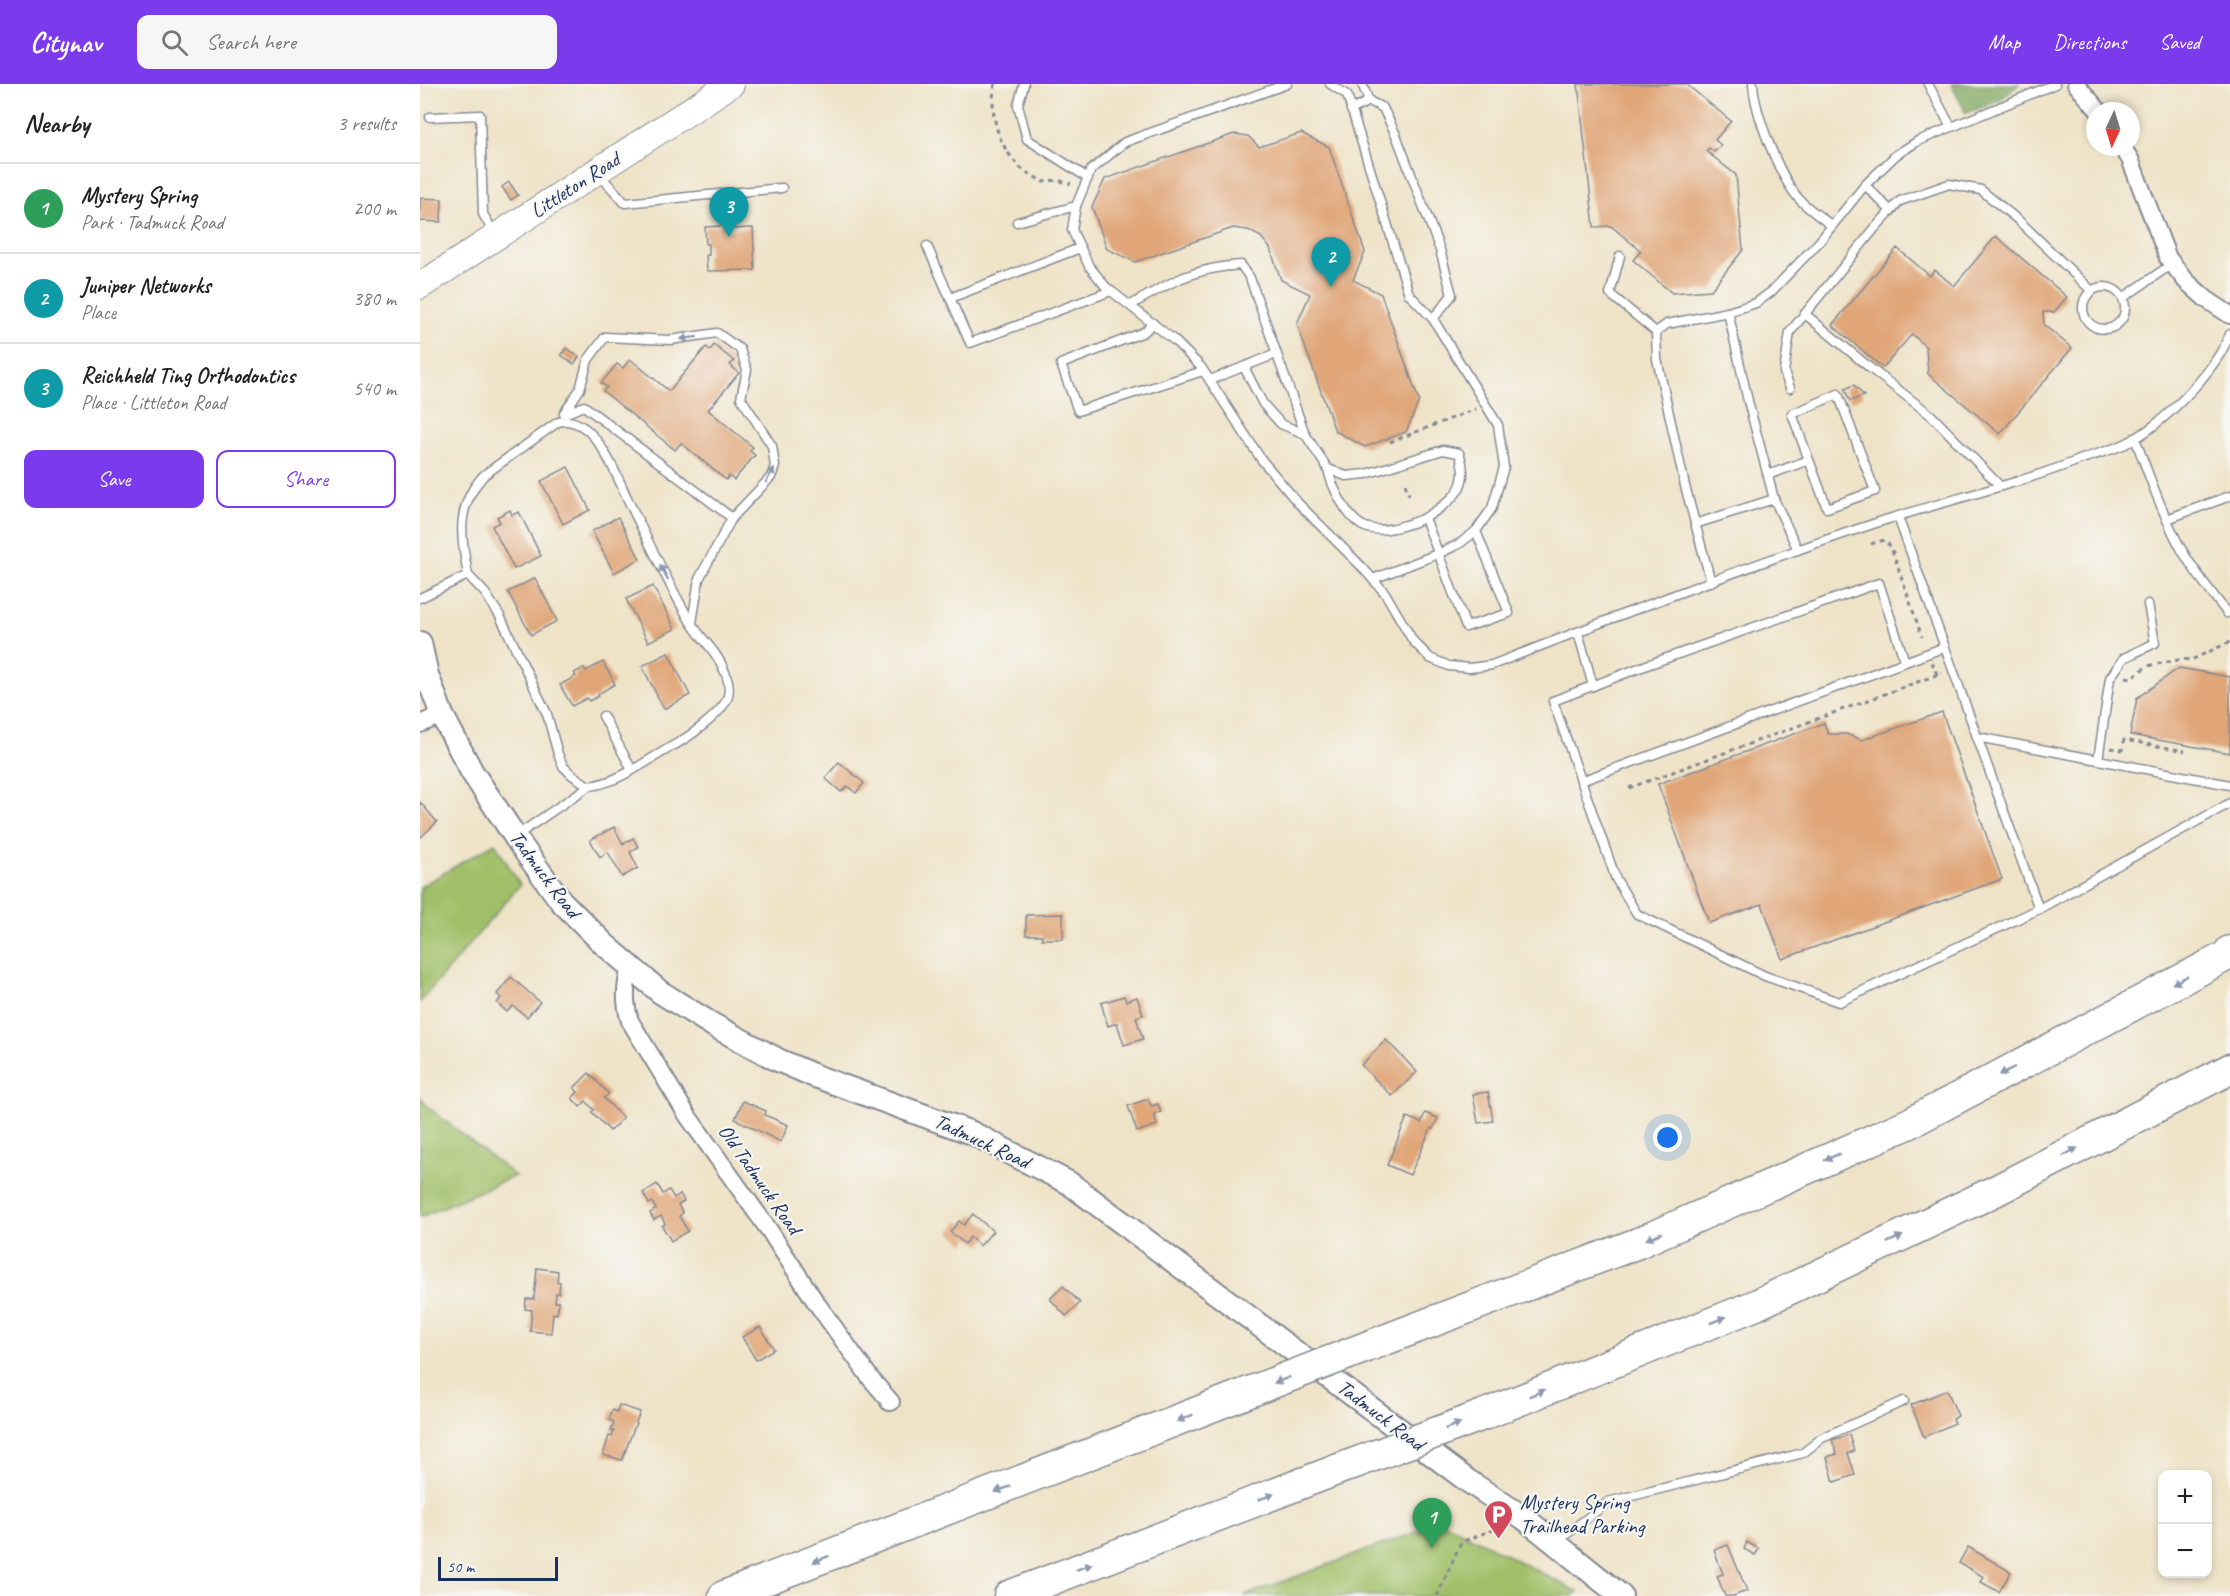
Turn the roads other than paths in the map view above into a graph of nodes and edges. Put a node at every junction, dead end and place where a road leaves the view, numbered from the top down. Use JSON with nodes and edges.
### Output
{"nodes":[{"id":1,"x":731,"y":84,"type":"edge"},
{"id":2,"x":1024,"y":84,"type":"edge"},
{"id":3,"x":1287,"y":84,"type":"edge"},
{"id":4,"x":1330,"y":84,"type":"edge"},
{"id":5,"x":1362,"y":84,"type":"edge"},
{"id":6,"x":1753,"y":84,"type":"edge"},
{"id":7,"x":1928,"y":84,"type":"edge"},
{"id":8,"x":2055,"y":84,"type":"edge"},
{"id":9,"x":2076,"y":84,"type":"edge"},
{"id":10,"x":1369,"y":101,"type":"junction"},
{"id":11,"x":2091,"y":102,"type":"edge"},
{"id":12,"x":1351,"y":110,"type":"junction"},
{"id":13,"x":429,"y":117,"type":"dead end"},
{"id":14,"x":1951,"y":127,"type":"junction"},
{"id":15,"x":2128,"y":156,"type":"edge"},
{"id":16,"x":596,"y":171,"type":"junction"},
{"id":17,"x":1088,"y":178,"type":"junction"},
{"id":18,"x":1865,"y":185,"type":"junction"},
{"id":19,"x":782,"y":188,"type":"dead end"},
{"id":20,"x":1076,"y":206,"type":"junction"},
{"id":21,"x":1891,"y":211,"type":"junction"},
{"id":22,"x":1017,"y":222,"type":"dead end"},
{"id":23,"x":1832,"y":226,"type":"junction"},
{"id":24,"x":496,"y":237,"type":"junction"},
{"id":25,"x":927,"y":246,"type":"dead end"},
{"id":26,"x":1080,"y":248,"type":"junction"},
{"id":27,"x":1620,"y":256,"type":"dead end"},
{"id":28,"x":2172,"y":264,"type":"junction"},
{"id":29,"x":420,"y":286,"type":"edge"},
{"id":30,"x":1111,"y":291,"type":"junction"},
{"id":31,"x":2092,"y":291,"type":"junction"},
{"id":32,"x":950,"y":298,"type":"junction"},
{"id":33,"x":2123,"y":298,"type":"junction"},
{"id":34,"x":1131,"y":305,"type":"junction"},
{"id":35,"x":1728,"y":312,"type":"junction"},
{"id":36,"x":1805,"y":314,"type":"junction"},
{"id":37,"x":2230,"y":315,"type":"edge"},
{"id":38,"x":1433,"y":319,"type":"junction"},
{"id":39,"x":1152,"y":323,"type":"junction"},
{"id":40,"x":1656,"y":333,"type":"junction"},
{"id":41,"x":2230,"y":334,"type":"edge"},
{"id":42,"x":1276,"y":354,"type":"junction"},
{"id":43,"x":1244,"y":367,"type":"junction"},
{"id":44,"x":1203,"y":370,"type":"junction"},
{"id":45,"x":1210,"y":380,"type":"junction"},
{"id":46,"x":1790,"y":388,"type":"dead end"},
{"id":47,"x":564,"y":417,"type":"junction"},
{"id":48,"x":1305,"y":434,"type":"junction"},
{"id":49,"x":2135,"y":438,"type":"junction"},
{"id":50,"x":1809,"y":460,"type":"junction"},
{"id":51,"x":1328,"y":469,"type":"junction"},
{"id":52,"x":1768,"y":475,"type":"junction"},
{"id":53,"x":2000,"y":486,"type":"junction"},
{"id":54,"x":2230,"y":496,"type":"edge"},
{"id":55,"x":1774,"y":499,"type":"junction"},
{"id":56,"x":1898,"y":517,"type":"junction"},
{"id":57,"x":732,"y":518,"type":"junction"},
{"id":58,"x":1425,"y":518,"type":"junction"},
{"id":59,"x":2167,"y":519,"type":"junction"},
{"id":60,"x":1695,"y":524,"type":"junction"},
{"id":61,"x":1476,"y":531,"type":"junction"},
{"id":62,"x":1798,"y":550,"type":"junction"},
{"id":63,"x":1440,"y":554,"type":"junction"},
{"id":64,"x":468,"y":575,"type":"junction"},
{"id":65,"x":1373,"y":579,"type":"junction"},
{"id":66,"x":1711,"y":582,"type":"junction"},
{"id":67,"x":420,"y":598,"type":"edge"},
{"id":68,"x":2148,"y":604,"type":"dead end"},
{"id":69,"x":2228,"y":613,"type":"dead end"},
{"id":70,"x":692,"y":623,"type":"junction"},
{"id":71,"x":1578,"y":632,"type":"junction"},
{"id":72,"x":420,"y":643,"type":"edge"},
{"id":73,"x":1945,"y":647,"type":"junction"},
{"id":74,"x":1905,"y":662,"type":"junction"},
{"id":75,"x":1593,"y":686,"type":"junction"},
{"id":76,"x":442,"y":715,"type":"junction"},
{"id":77,"x":603,"y":716,"type":"dead end"},
{"id":78,"x":420,"y":723,"type":"edge"},
{"id":79,"x":1977,"y":737,"type":"junction"},
{"id":80,"x":2098,"y":760,"type":"junction"},
{"id":81,"x":632,"y":770,"type":"junction"},
{"id":82,"x":1581,"y":781,"type":"junction"},
{"id":83,"x":2230,"y":785,"type":"edge"},
{"id":84,"x":589,"y":786,"type":"junction"},
{"id":85,"x":2230,"y":803,"type":"edge"},
{"id":86,"x":516,"y":837,"type":"junction"},
{"id":87,"x":2039,"y":909,"type":"junction"},
{"id":88,"x":2230,"y":951,"type":"edge"},
{"id":89,"x":630,"y":968,"type":"junction"},
{"id":90,"x":2230,"y":1069,"type":"edge"},
{"id":91,"x":1904,"y":1401,"type":"dead end"},
{"id":92,"x":889,"y":1402,"type":"dead end"},
{"id":93,"x":1555,"y":1543,"type":"junction"},
{"id":94,"x":724,"y":1596,"type":"edge"},
{"id":95,"x":1009,"y":1596,"type":"edge"},
{"id":96,"x":1621,"y":1596,"type":"edge"}],
"edges":[{"from":1,"to":16,"type":"main road","name":"Littleton Road"},
{"from":2,"to":17,"type":"lane"},
{"from":3,"to":17,"type":"lane"},
{"from":4,"to":12,"type":"lane"},
{"from":5,"to":10,"type":"lane"},
{"from":6,"to":23,"type":"lane"},
{"from":7,"to":14,"type":"lane"},
{"from":8,"to":14,"type":"lane"},
{"from":9,"to":11,"type":"street"},
{"from":10,"to":12,"type":"lane"},
{"from":10,"to":38,"type":"lane"},
{"from":12,"to":38,"type":"lane"},
{"from":13,"to":24,"type":"lane"},
{"from":14,"to":18,"type":"lane"},
{"from":15,"to":28,"type":"street"},
{"from":16,"to":19,"type":"lane"},
{"from":16,"to":24,"type":"main road","name":"Littleton Road"},
{"from":17,"to":20,"type":"lane"},
{"from":18,"to":21,"type":"lane"},
{"from":18,"to":23,"type":"lane"},
{"from":20,"to":22,"type":"lane"},
{"from":20,"to":26,"type":"lane"},
{"from":21,"to":31,"type":"lane"},
{"from":21,"to":36,"type":"lane"},
{"from":23,"to":35,"type":"lane"},
{"from":24,"to":29,"type":"main road","name":"Littleton Road"},
{"from":25,"to":32,"type":"lane"},
{"from":26,"to":30,"type":"lane"},
{"from":26,"to":32,"type":"lane"},
{"from":27,"to":40,"type":"lane"},
{"from":28,"to":33,"type":"lane"},
{"from":28,"to":37,"type":"street"},
{"from":30,"to":32,"type":"lane"},
{"from":30,"to":34,"type":"lane"},
{"from":31,"to":33,"type":"lane"},
{"from":31,"to":33,"type":"lane"},
{"from":34,"to":39,"type":"lane"},
{"from":34,"to":42,"type":"lane"},
{"from":35,"to":40,"type":"lane"},
{"from":35,"to":52,"type":"lane"},
{"from":36,"to":46,"type":"lane"},
{"from":36,"to":53,"type":"lane"},
{"from":38,"to":61,"type":"lane"},
{"from":39,"to":44,"type":"lane"},
{"from":39,"to":44,"type":"lane"},
{"from":40,"to":60,"type":"lane"},
{"from":41,"to":49,"type":"lane"},
{"from":42,"to":43,"type":"lane"},
{"from":42,"to":48,"type":"lane"},
{"from":43,"to":45,"type":"lane"},
{"from":43,"to":48,"type":"lane"},
{"from":44,"to":45,"type":"lane"},
{"from":45,"to":65,"type":"lane"},
{"from":47,"to":57,"type":"lane"},
{"from":57,"to":47,"type":"lane","one_way":true},
{"from":47,"to":64,"type":"lane"},
{"from":70,"to":47,"type":"lane","one_way":true},
{"from":48,"to":51,"type":"lane"},
{"from":49,"to":53,"type":"lane"},
{"from":49,"to":59,"type":"lane"},
{"from":50,"to":50,"type":"lane"},
{"from":50,"to":52,"type":"lane"},
{"from":51,"to":58,"type":"lane"},
{"from":51,"to":58,"type":"lane"},
{"from":52,"to":55,"type":"lane"},
{"from":53,"to":56,"type":"lane"},
{"from":54,"to":59,"type":"lane"},
{"from":55,"to":60,"type":"lane"},
{"from":55,"to":62,"type":"lane"},
{"from":56,"to":62,"type":"lane"},
{"from":56,"to":73,"type":"lane"},
{"from":57,"to":70,"type":"lane"},
{"from":58,"to":63,"type":"lane"},
{"from":59,"to":69,"type":"lane"},
{"from":60,"to":66,"type":"lane"},
{"from":61,"to":63,"type":"lane"},
{"from":61,"to":63,"type":"lane"},
{"from":62,"to":66,"type":"lane"},
{"from":63,"to":65,"type":"lane"},
{"from":64,"to":67,"type":"lane"},
{"from":64,"to":84,"type":"lane"},
{"from":65,"to":71,"type":"lane"},
{"from":66,"to":71,"type":"lane"},
{"from":68,"to":80,"type":"lane"},
{"from":70,"to":81,"type":"lane"},
{"from":71,"to":75,"type":"lane"},
{"from":72,"to":76,"type":"street","name":"Tadmuck Road"},
{"from":73,"to":74,"type":"lane"},
{"from":73,"to":79,"type":"lane"},
{"from":74,"to":75,"type":"lane"},
{"from":74,"to":82,"type":"lane"},
{"from":75,"to":82,"type":"lane"},
{"from":76,"to":78,"type":"street"},
{"from":76,"to":86,"type":"street","name":"Tadmuck Road"},
{"from":77,"to":81,"type":"lane"},
{"from":79,"to":80,"type":"lane"},
{"from":79,"to":87,"type":"lane"},
{"from":80,"to":83,"type":"lane"},
{"from":81,"to":84,"type":"lane"},
{"from":82,"to":87,"type":"lane"},
{"from":84,"to":86,"type":"lane"},
{"from":85,"to":87,"type":"lane"},
{"from":86,"to":89,"type":"street","name":"Tadmuck Road"},
{"from":88,"to":94,"type":"highway","one_way":true,"bridge":true},
{"from":89,"to":92,"type":"street","name":"Old Tadmuck Road"},
{"from":89,"to":93,"type":"street","name":"Tadmuck Road"},
{"from":95,"to":90,"type":"highway","one_way":true,"bridge":true},
{"from":91,"to":93,"type":"lane"},
{"from":93,"to":96,"type":"street","name":"Tadmuck Road"}]}
